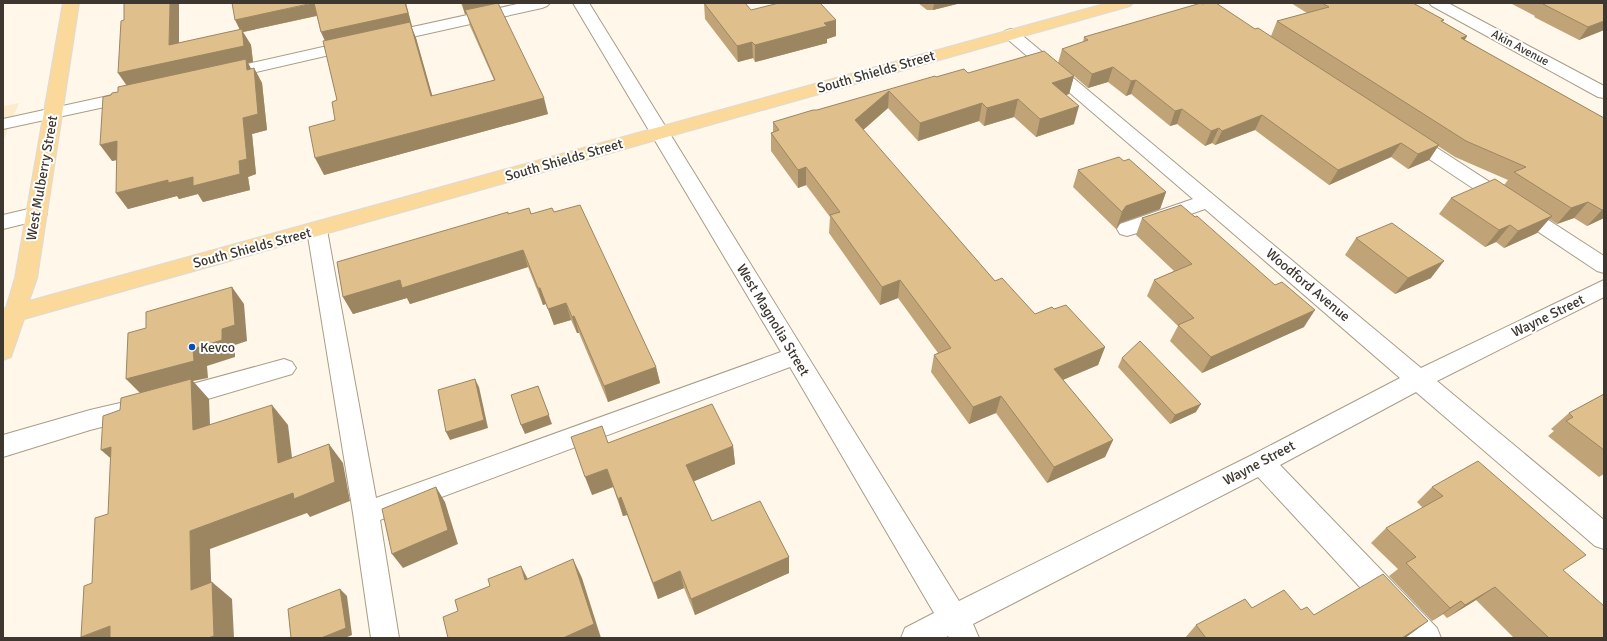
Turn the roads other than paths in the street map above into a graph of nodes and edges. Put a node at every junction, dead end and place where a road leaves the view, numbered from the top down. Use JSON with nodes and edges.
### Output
{"nodes":[{"id":1,"x":71,"y":3,"type":"edge"},
{"id":2,"x":542,"y":3,"type":"edge"},
{"id":3,"x":581,"y":3,"type":"edge"},
{"id":4,"x":1125,"y":3,"type":"edge"},
{"id":5,"x":1437,"y":3,"type":"edge"},
{"id":6,"x":1011,"y":34,"type":"junction"},
{"id":7,"x":203,"y":79,"type":"edge"},
{"id":8,"x":149,"y":92,"type":"edge"},
{"id":9,"x":1604,"y":93,"type":"edge"},
{"id":10,"x":53,"y":113,"type":"junction"},
{"id":11,"x":3,"y":124,"type":"edge"},
{"id":12,"x":1398,"y":130,"type":"edge"},
{"id":13,"x":661,"y":133,"type":"junction"},
{"id":14,"x":1208,"y":200,"type":"junction"},
{"id":15,"x":36,"y":214,"type":"junction"},
{"id":16,"x":3,"y":222,"type":"edge"},
{"id":17,"x":317,"y":230,"type":"junction"},
{"id":18,"x":1127,"y":230,"type":"dead end"},
{"id":19,"x":1604,"y":266,"type":"edge"},
{"id":20,"x":1604,"y":288,"type":"edge"},
{"id":21,"x":9,"y":315,"type":"edge"},
{"id":22,"x":3,"y":351,"type":"edge"},
{"id":23,"x":794,"y":356,"type":"junction"},
{"id":24,"x":284,"y":368,"type":"dead end"},
{"id":25,"x":1418,"y":379,"type":"junction"},
{"id":26,"x":3,"y":446,"type":"edge"},
{"id":27,"x":1261,"y":463,"type":"junction"},
{"id":28,"x":366,"y":513,"type":"junction"},
{"id":29,"x":1604,"y":537,"type":"edge"},
{"id":30,"x":960,"y":629,"type":"edge"},
{"id":31,"x":385,"y":638,"type":"edge"},
{"id":32,"x":915,"y":638,"type":"edge"},
{"id":33,"x":1427,"y":638,"type":"edge"}],
"edges":[{"from":1,"to":10,"type":"main road","name":"West Mulberry Street"},
{"from":2,"to":7,"type":"street"},
{"from":3,"to":13,"type":"street","name":"West Magnolia Street"},
{"from":4,"to":6,"type":"main road","name":"South Shields Street"},
{"from":5,"to":9,"type":"street","name":"Akin Avenue"},
{"from":6,"to":13,"type":"main road","name":"South Shields Street"},
{"from":6,"to":14,"type":"street","name":"Woodford Avenue"},
{"from":8,"to":10,"type":"street"},
{"from":10,"to":11,"type":"street"},
{"from":10,"to":15,"type":"main road","name":"West Mulberry Street"},
{"from":12,"to":19,"type":"street"},
{"from":13,"to":17,"type":"main road","name":"South Shields Street"},
{"from":13,"to":23,"type":"street","name":"West Magnolia Street"},
{"from":14,"to":18,"type":"street"},
{"from":14,"to":25,"type":"street","name":"Woodford Avenue"},
{"from":15,"to":16,"type":"street"},
{"from":15,"to":21,"type":"main road","name":"West Mulberry Street"},
{"from":17,"to":21,"type":"main road","name":"South Shields Street"},
{"from":17,"to":28,"type":"street"},
{"from":20,"to":25,"type":"street","name":"Wayne Street"},
{"from":21,"to":22,"type":"main road","name":"West Mulberry Street"},
{"from":23,"to":28,"type":"street"},
{"from":23,"to":30,"type":"street","name":"West Magnolia Street"},
{"from":24,"to":26,"type":"street"},
{"from":25,"to":27,"type":"street","name":"Wayne Street"},
{"from":25,"to":29,"type":"street","name":"Woodford Avenue"},
{"from":27,"to":30,"type":"street","name":"Wayne Street"},
{"from":27,"to":33,"type":"street"},
{"from":28,"to":31,"type":"street"},
{"from":30,"to":32,"type":"street","name":"Wayne Street"}]}
